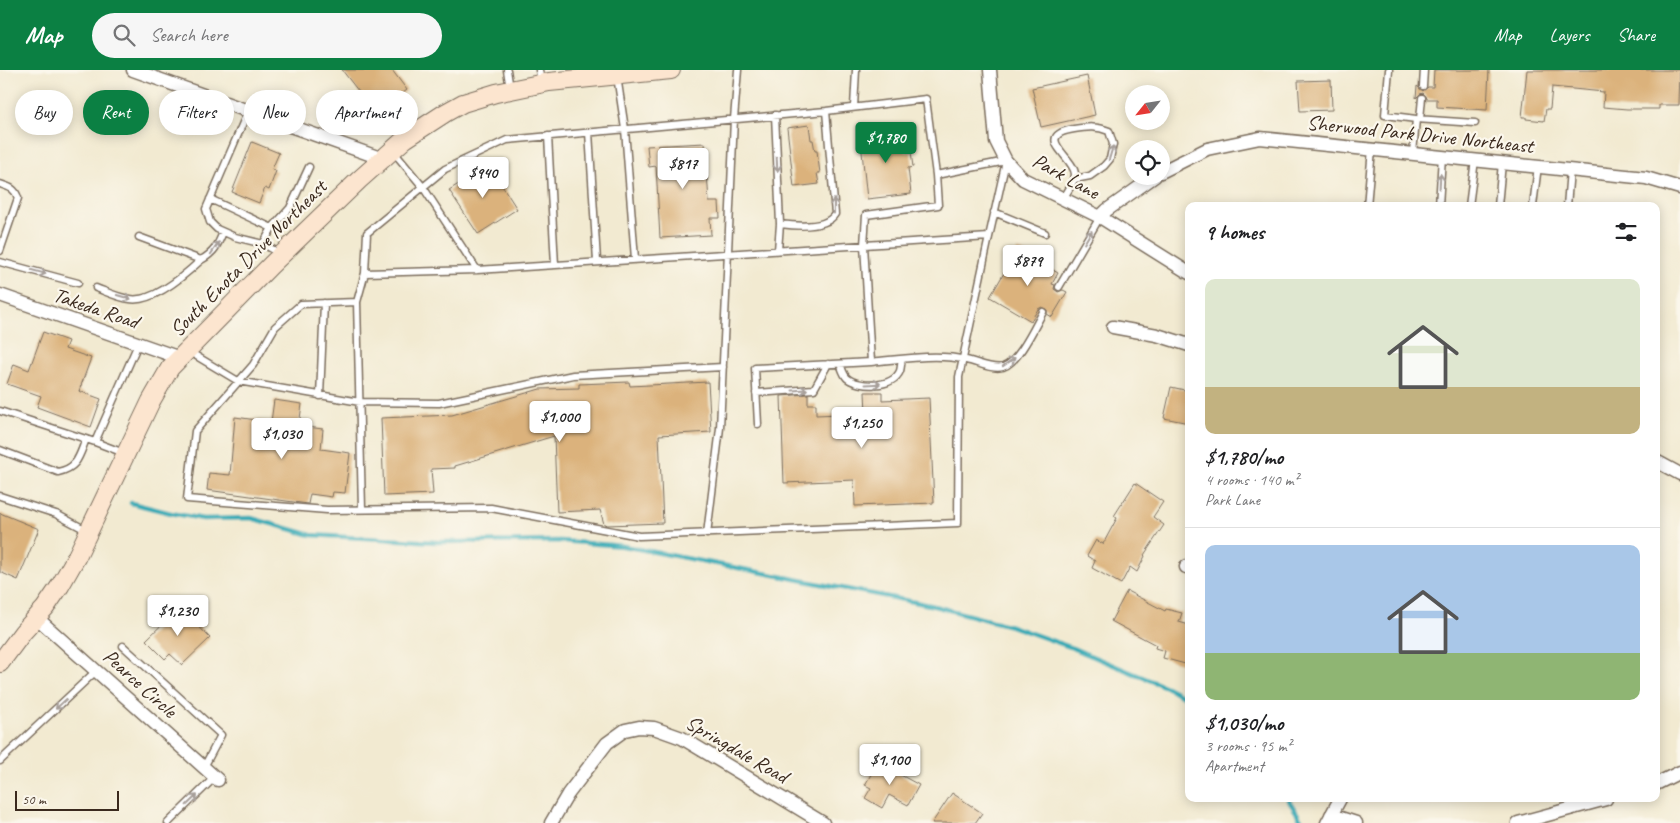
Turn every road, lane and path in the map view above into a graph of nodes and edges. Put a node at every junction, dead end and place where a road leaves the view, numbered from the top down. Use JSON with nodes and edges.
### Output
{"nodes":[{"id":1,"x":133,"y":70,"type":"edge"},
{"id":2,"x":507,"y":70,"type":"edge"},
{"id":3,"x":671,"y":70,"type":"edge"},
{"id":4,"x":738,"y":70,"type":"edge"},
{"id":5,"x":856,"y":70,"type":"edge"},
{"id":6,"x":990,"y":70,"type":"edge"},
{"id":7,"x":1389,"y":70,"type":"edge"},
{"id":8,"x":1424,"y":70,"type":"edge"},
{"id":9,"x":617,"y":75,"type":"junction"},
{"id":10,"x":540,"y":77,"type":"edge"},
{"id":11,"x":1423,"y":86,"type":"dead end"},
{"id":12,"x":510,"y":90,"type":"junction"},
{"id":13,"x":1422,"y":98,"type":"dead end"},
{"id":14,"x":854,"y":108,"type":"junction"},
{"id":15,"x":244,"y":110,"type":"edge"},
{"id":16,"x":826,"y":111,"type":"junction"},
{"id":17,"x":775,"y":116,"type":"junction"},
{"id":18,"x":1418,"y":119,"type":"junction"},
{"id":19,"x":244,"y":120,"type":"edge"},
{"id":20,"x":734,"y":120,"type":"junction"},
{"id":21,"x":1475,"y":124,"type":"dead end"},
{"id":22,"x":306,"y":129,"type":"edge"},
{"id":23,"x":625,"y":129,"type":"junction"},
{"id":24,"x":589,"y":132,"type":"junction"},
{"id":25,"x":548,"y":136,"type":"junction"},
{"id":26,"x":1372,"y":149,"type":"junction"},
{"id":27,"x":1414,"y":153,"type":"junction"},
{"id":28,"x":388,"y":154,"type":"junction"},
{"id":29,"x":1442,"y":156,"type":"junction"},
{"id":30,"x":1475,"y":160,"type":"junction"},
{"id":31,"x":1006,"y":161,"type":"junction"},
{"id":32,"x":1502,"y":162,"type":"junction"},
{"id":33,"x":1538,"y":166,"type":"junction"},
{"id":34,"x":1170,"y":167,"type":"edge"},
{"id":35,"x":309,"y":168,"type":"dead end"},
{"id":36,"x":1570,"y":170,"type":"junction"},
{"id":37,"x":936,"y":175,"type":"junction"},
{"id":38,"x":1074,"y":179,"type":"junction"},
{"id":39,"x":0,"y":184,"type":"edge"},
{"id":40,"x":1142,"y":185,"type":"edge"},
{"id":41,"x":423,"y":187,"type":"junction"},
{"id":42,"x":1680,"y":188,"type":"edge"},
{"id":43,"x":210,"y":199,"type":"junction"},
{"id":44,"x":1063,"y":199,"type":"junction"},
{"id":45,"x":1368,"y":202,"type":"edge"},
{"id":46,"x":1439,"y":202,"type":"edge"},
{"id":47,"x":1470,"y":202,"type":"edge"},
{"id":48,"x":1498,"y":202,"type":"edge"},
{"id":49,"x":1534,"y":202,"type":"edge"},
{"id":50,"x":1566,"y":202,"type":"edge"},
{"id":51,"x":994,"y":212,"type":"junction"},
{"id":52,"x":1100,"y":217,"type":"junction"},
{"id":53,"x":780,"y":224,"type":"junction"},
{"id":54,"x":272,"y":228,"type":"junction"},
{"id":55,"x":223,"y":232,"type":"junction"},
{"id":56,"x":1045,"y":234,"type":"dead end"},
{"id":57,"x":139,"y":237,"type":"dead end"},
{"id":58,"x":989,"y":237,"type":"junction"},
{"id":59,"x":262,"y":244,"type":"junction"},
{"id":60,"x":864,"y":245,"type":"junction"},
{"id":61,"x":0,"y":250,"type":"edge"},
{"id":62,"x":778,"y":250,"type":"junction"},
{"id":63,"x":728,"y":253,"type":"junction"},
{"id":64,"x":282,"y":255,"type":"junction"},
{"id":65,"x":635,"y":259,"type":"junction"},
{"id":66,"x":201,"y":260,"type":"junction"},
{"id":67,"x":597,"y":261,"type":"junction"},
{"id":68,"x":0,"y":262,"type":"edge"},
{"id":69,"x":555,"y":265,"type":"junction"},
{"id":70,"x":476,"y":270,"type":"junction"},
{"id":71,"x":1185,"y":270,"type":"edge"},
{"id":72,"x":364,"y":273,"type":"junction"},
{"id":73,"x":78,"y":283,"type":"dead end"},
{"id":74,"x":1059,"y":287,"type":"dead end"},
{"id":75,"x":96,"y":288,"type":"dead end"},
{"id":76,"x":0,"y":295,"type":"edge"},
{"id":77,"x":357,"y":302,"type":"junction"},
{"id":78,"x":324,"y":303,"type":"junction"},
{"id":79,"x":1044,"y":312,"type":"dead end"},
{"id":80,"x":1113,"y":327,"type":"dead end"},
{"id":81,"x":138,"y":344,"type":"junction"},
{"id":82,"x":1185,"y":344,"type":"edge"},
{"id":83,"x":183,"y":354,"type":"junction"},
{"id":84,"x":902,"y":359,"type":"junction"},
{"id":85,"x":964,"y":359,"type":"junction"},
{"id":86,"x":870,"y":362,"type":"junction"},
{"id":87,"x":828,"y":364,"type":"junction"},
{"id":88,"x":840,"y":364,"type":"junction"},
{"id":89,"x":723,"y":368,"type":"junction"},
{"id":90,"x":238,"y":381,"type":"junction"},
{"id":91,"x":756,"y":394,"type":"junction"},
{"id":92,"x":320,"y":396,"type":"junction"},
{"id":93,"x":360,"y":402,"type":"junction"},
{"id":94,"x":0,"y":411,"type":"edge"},
{"id":95,"x":758,"y":424,"type":"dead end"},
{"id":96,"x":86,"y":439,"type":"junction"},
{"id":97,"x":95,"y":442,"type":"junction"},
{"id":98,"x":0,"y":450,"type":"edge"},
{"id":99,"x":126,"y":454,"type":"junction"},
{"id":100,"x":1660,"y":463,"type":"edge"},
{"id":101,"x":1680,"y":474,"type":"edge"},
{"id":102,"x":0,"y":496,"type":"edge"},
{"id":103,"x":362,"y":509,"type":"junction"},
{"id":104,"x":89,"y":531,"type":"junction"},
{"id":105,"x":707,"y":534,"type":"junction"},
{"id":106,"x":36,"y":617,"type":"junction"},
{"id":107,"x":123,"y":646,"type":"dead end"},
{"id":108,"x":0,"y":663,"type":"edge"},
{"id":109,"x":96,"y":671,"type":"junction"},
{"id":110,"x":0,"y":761,"type":"edge"},
{"id":111,"x":204,"y":767,"type":"junction"},
{"id":112,"x":1680,"y":772,"type":"edge"},
{"id":113,"x":217,"y":778,"type":"joint"},
{"id":114,"x":1660,"y":782,"type":"edge"},
{"id":115,"x":1338,"y":802,"type":"edge"},
{"id":116,"x":1595,"y":802,"type":"edge"},
{"id":117,"x":1329,"y":819,"type":"edge"},
{"id":118,"x":168,"y":823,"type":"edge"},
{"id":119,"x":550,"y":823,"type":"edge"},
{"id":120,"x":823,"y":823,"type":"edge"},
{"id":121,"x":1356,"y":823,"type":"edge"},
{"id":122,"x":1518,"y":823,"type":"edge"}],
"edges":[{"from":1,"to":15,"type":"street"},
{"from":2,"to":12,"type":"lane"},
{"from":3,"to":9,"type":"main road","name":"South Enota Drive Northeast"},
{"from":4,"to":20,"type":"lane"},
{"from":5,"to":14,"type":"lane"},
{"from":6,"to":31,"type":"street","name":"Park Lane"},
{"from":7,"to":18,"type":"lane"},
{"from":8,"to":11,"type":"lane"},
{"from":9,"to":10,"type":"main road","name":"South Enota Drive Northeast"},
{"from":9,"to":23,"type":"lane"},
{"from":10,"to":12,"type":"main road","name":"South Enota Drive Northeast"},
{"from":12,"to":28,"type":"main road","name":"South Enota Drive Northeast"},
{"from":13,"to":18,"type":"lane"},
{"from":14,"to":16,"type":"lane"},
{"from":14,"to":37,"type":"lane"},
{"from":16,"to":17,"type":"lane"},
{"from":53,"to":16,"type":"lane","one_way":true},
{"from":17,"to":20,"type":"lane"},
{"from":17,"to":53,"type":"lane","one_way":true},
{"from":18,"to":21,"type":"lane"},
{"from":18,"to":27,"type":"lane"},
{"from":19,"to":43,"type":"lane"},
{"from":20,"to":23,"type":"lane"},
{"from":20,"to":63,"type":"lane"},
{"from":22,"to":28,"type":"street"},
{"from":23,"to":24,"type":"lane"},
{"from":23,"to":65,"type":"lane"},
{"from":24,"to":25,"type":"lane"},
{"from":24,"to":67,"type":"lane"},
{"from":25,"to":41,"type":"lane"},
{"from":25,"to":69,"type":"lane"},
{"from":26,"to":27,"type":"street","name":"Sherwood Park Drive Northeast"},
{"from":26,"to":34,"type":"street","name":"Sherwood Park Drive Northeast"},
{"from":26,"to":45,"type":"lane"},
{"from":27,"to":29,"type":"street","name":"Sherwood Park Drive Northeast"},
{"from":28,"to":41,"type":"lane"},
{"from":28,"to":64,"type":"main road","name":"South Enota Drive Northeast"},
{"from":29,"to":30,"type":"street","name":"Sherwood Park Drive Northeast"},
{"from":46,"to":29,"type":"lane","one_way":true},
{"from":30,"to":32,"type":"street","name":"Sherwood Park Drive Northeast"},
{"from":30,"to":47,"type":"lane"},
{"from":31,"to":37,"type":"lane"},
{"from":31,"to":44,"type":"street","name":"Park Lane"},
{"from":31,"to":51,"type":"lane"},
{"from":32,"to":33,"type":"street","name":"Sherwood Park Drive Northeast"},
{"from":32,"to":48,"type":"lane"},
{"from":33,"to":36,"type":"street","name":"Sherwood Park Drive Northeast"},
{"from":33,"to":49,"type":"lane"},
{"from":35,"to":54,"type":"lane"},
{"from":36,"to":42,"type":"street","name":"Sherwood Park Drive Northeast"},
{"from":36,"to":50,"type":"lane"},
{"from":37,"to":60,"type":"lane"},
{"from":38,"to":38,"type":"lane","one_way":true},
{"from":38,"to":44,"type":"lane"},
{"from":39,"to":61,"type":"lane"},
{"from":40,"to":52,"type":"street"},
{"from":41,"to":70,"type":"lane"},
{"from":41,"to":72,"type":"lane"},
{"from":43,"to":54,"type":"lane"},
{"from":43,"to":55,"type":"lane"},
{"from":44,"to":52,"type":"street","name":"Park Lane"},
{"from":51,"to":56,"type":"lane"},
{"from":51,"to":58,"type":"lane"},
{"from":52,"to":71,"type":"street","name":"Park Lane"},
{"from":74,"to":52,"type":"lane","one_way":true},
{"from":53,"to":62,"type":"lane"},
{"from":54,"to":59,"type":"lane"},
{"from":55,"to":59,"type":"lane"},
{"from":66,"to":55,"type":"lane","one_way":true},
{"from":57,"to":66,"type":"lane"},
{"from":58,"to":60,"type":"lane"},
{"from":58,"to":85,"type":"lane"},
{"from":59,"to":64,"type":"lane"},
{"from":60,"to":62,"type":"lane"},
{"from":60,"to":86,"type":"lane"},
{"from":62,"to":63,"type":"lane"},
{"from":63,"to":65,"type":"lane"},
{"from":63,"to":89,"type":"lane"},
{"from":64,"to":83,"type":"main road","name":"South Enota Drive Northeast"},
{"from":65,"to":67,"type":"lane"},
{"from":75,"to":66,"type":"lane","one_way":true},
{"from":67,"to":69,"type":"lane"},
{"from":68,"to":73,"type":"lane","one_way":true},
{"from":69,"to":70,"type":"lane"},
{"from":70,"to":72,"type":"lane"},
{"from":72,"to":77,"type":"lane"},
{"from":76,"to":81,"type":"street","name":"Takeda Road"},
{"from":77,"to":78,"type":"lane"},
{"from":77,"to":93,"type":"lane"},
{"from":78,"to":90,"type":"lane"},
{"from":78,"to":92,"type":"lane"},
{"from":85,"to":79,"type":"lane","one_way":true},
{"from":80,"to":82,"type":"street"},
{"from":81,"to":83,"type":"street","name":"Takeda Road"},
{"from":81,"to":97,"type":"lane"},
{"from":83,"to":90,"type":"lane"},
{"from":83,"to":99,"type":"main road","name":"South Enota Drive Northeast"},
{"from":84,"to":85,"type":"lane"},
{"from":84,"to":86,"type":"lane"},
{"from":88,"to":84,"type":"lane","one_way":true},
{"from":85,"to":105,"type":"lane"},
{"from":86,"to":88,"type":"lane"},
{"from":87,"to":88,"type":"lane"},
{"from":91,"to":87,"type":"lane","one_way":true},
{"from":87,"to":91,"type":"lane"},
{"from":89,"to":93,"type":"lane"},
{"from":89,"to":105,"type":"lane"},
{"from":90,"to":92,"type":"lane"},
{"from":90,"to":103,"type":"lane"},
{"from":91,"to":95,"type":"lane"},
{"from":92,"to":93,"type":"lane"},
{"from":93,"to":103,"type":"lane"},
{"from":94,"to":96,"type":"lane"},
{"from":96,"to":97,"type":"lane"},
{"from":96,"to":98,"type":"lane"},
{"from":97,"to":99,"type":"lane"},
{"from":99,"to":104,"type":"main road","name":"South Enota Drive Northeast"},
{"from":100,"to":101,"type":"street"},
{"from":102,"to":104,"type":"lane"},
{"from":103,"to":105,"type":"lane"},
{"from":104,"to":106,"type":"main road","name":"South Enota Drive Northeast"},
{"from":106,"to":108,"type":"main road","name":"South Enota Drive Northeast"},
{"from":106,"to":109,"type":"street","name":"Pearce Circle"},
{"from":107,"to":111,"type":"lane"},
{"from":109,"to":110,"type":"lane","one_way":true},
{"from":109,"to":111,"type":"street","name":"Pearce Circle"},
{"from":111,"to":113,"type":"street","name":"Pearce Circle"},
{"from":112,"to":114,"type":"street"},
{"from":118,"to":113,"type":"lane","one_way":true},
{"from":115,"to":117,"type":"street"},
{"from":116,"to":122,"type":"street"},
{"from":117,"to":121,"type":"street"},
{"from":119,"to":120,"type":"street","name":"Springdale Road"}]}
